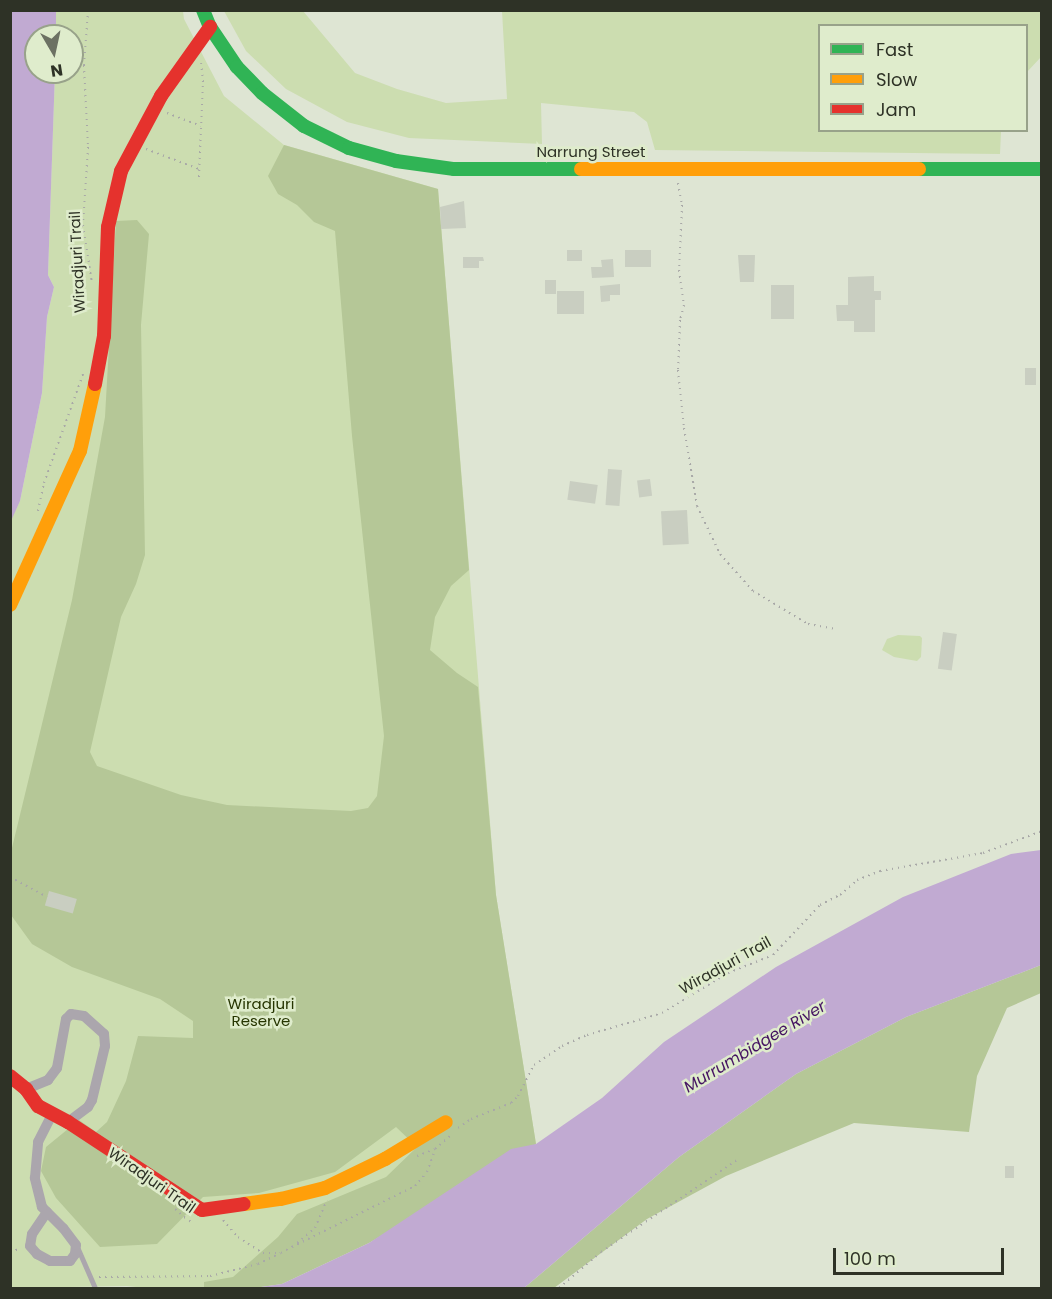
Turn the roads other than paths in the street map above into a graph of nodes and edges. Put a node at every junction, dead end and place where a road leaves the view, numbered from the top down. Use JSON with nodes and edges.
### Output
{"nodes":[{"id":1,"x":203,"y":10,"type":"edge"},
{"id":2,"x":210,"y":27,"type":"junction"},
{"id":3,"x":1041,"y":169,"type":"edge"},
{"id":4,"x":10,"y":605,"type":"edge"},
{"id":5,"x":10,"y":1076,"type":"edge"},
{"id":6,"x":26,"y":1089,"type":"junction"},
{"id":7,"x":52,"y":1115,"type":"junction"},
{"id":8,"x":68,"y":1122,"type":"junction"},
{"id":9,"x":446,"y":1122,"type":"dead end"},
{"id":10,"x":47,"y":1212,"type":"junction"},
{"id":11,"x":76,"y":1245,"type":"junction"},
{"id":12,"x":95,"y":1288,"type":"edge"}],
"edges":[{"from":1,"to":2,"type":"street","name":"Narrung Street"},
{"from":2,"to":3,"type":"street","name":"Narrung Street"},
{"from":2,"to":4,"type":"street"},
{"from":5,"to":6,"type":"street"},
{"from":6,"to":7,"type":"street"},
{"from":6,"to":8,"type":"street"},
{"from":7,"to":8,"type":"street"},
{"from":7,"to":10,"type":"street"},
{"from":8,"to":9,"type":"street"},
{"from":10,"to":11,"type":"street"},
{"from":10,"to":11,"type":"street"},
{"from":11,"to":12,"type":"lane"}]}
